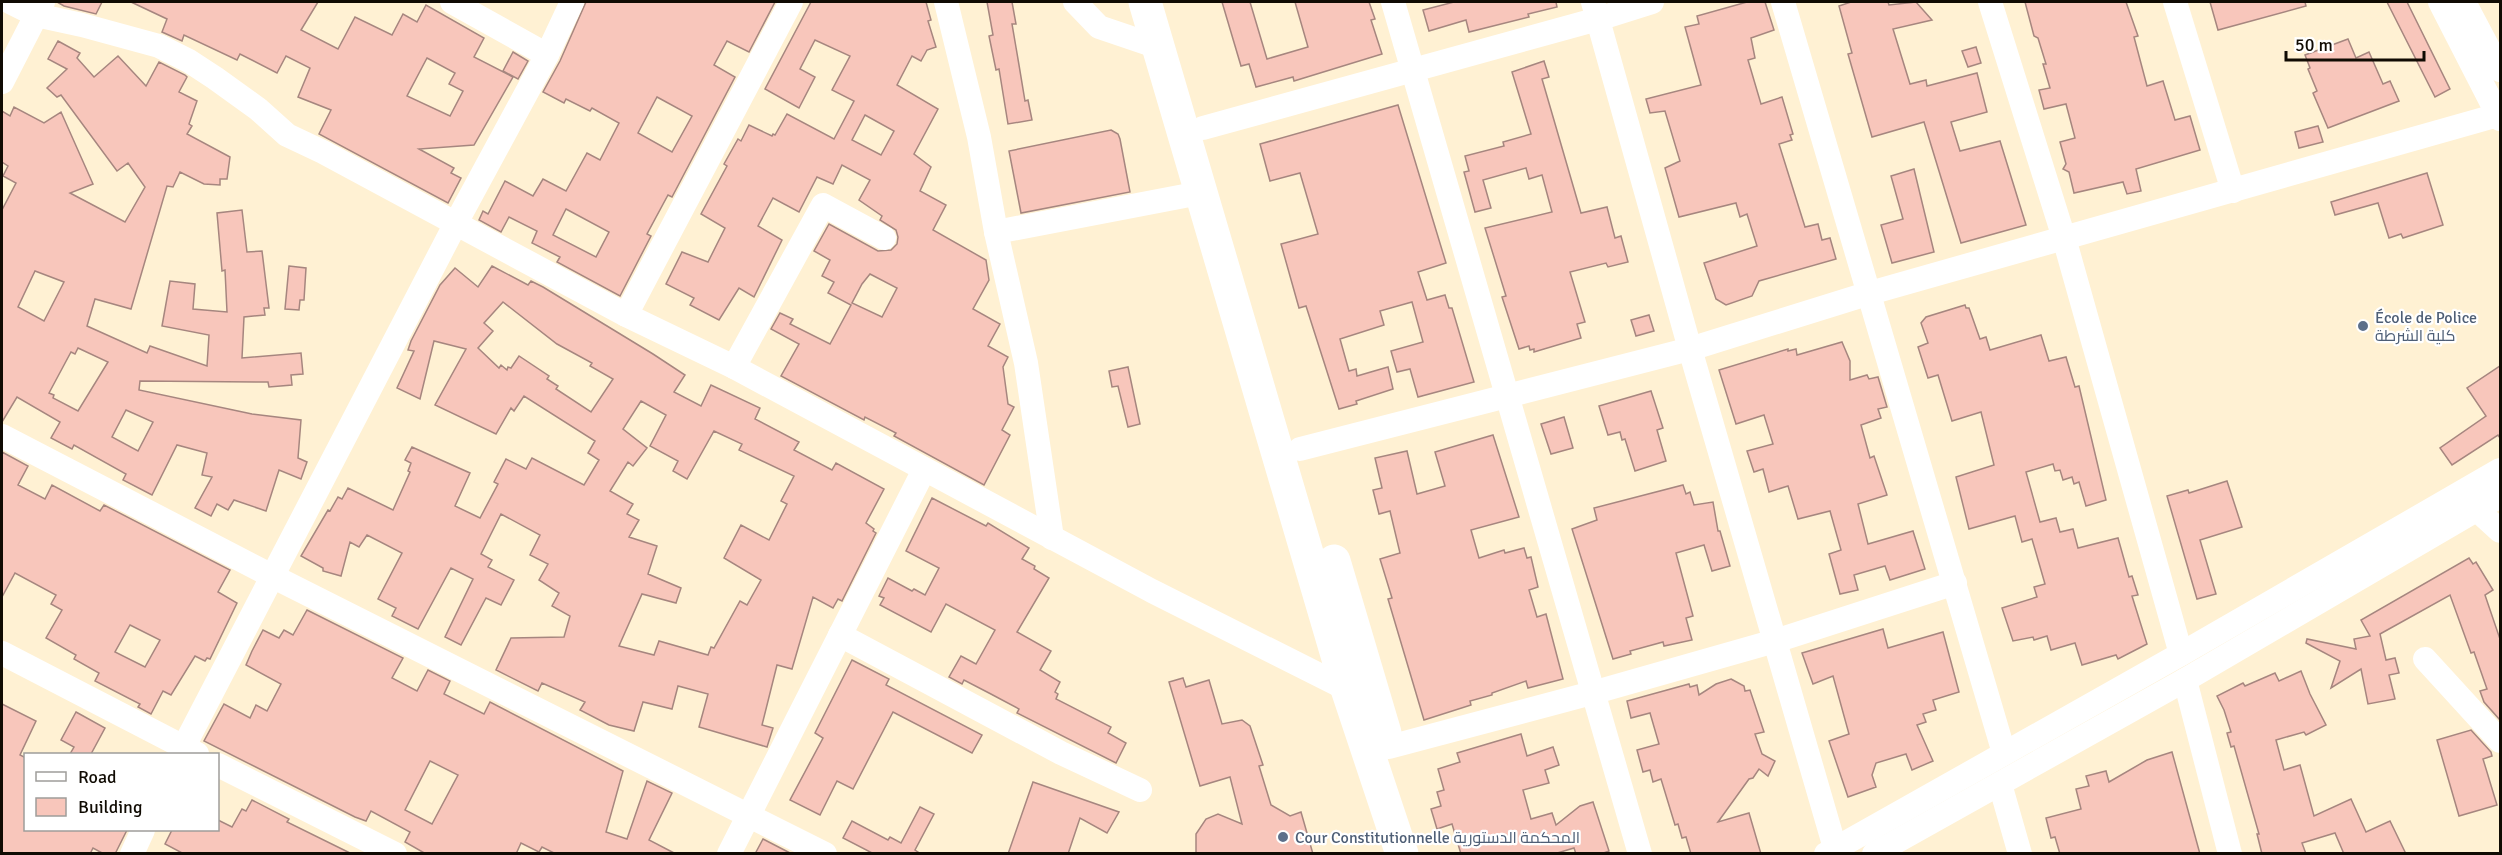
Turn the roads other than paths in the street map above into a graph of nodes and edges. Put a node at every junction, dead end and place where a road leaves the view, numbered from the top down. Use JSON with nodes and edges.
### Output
{"nodes":[{"id":1,"x":10,"y":2,"type":"edge"},
{"id":2,"x":452,"y":2,"type":"edge"},
{"id":3,"x":572,"y":2,"type":"edge"},
{"id":4,"x":792,"y":2,"type":"edge"},
{"id":5,"x":946,"y":2,"type":"edge"},
{"id":6,"x":1075,"y":2,"type":"edge"},
{"id":7,"x":1144,"y":2,"type":"edge"},
{"id":8,"x":1165,"y":2,"type":"edge"},
{"id":9,"x":1393,"y":2,"type":"edge"},
{"id":10,"x":1652,"y":2,"type":"edge"},
{"id":11,"x":1783,"y":2,"type":"edge"},
{"id":12,"x":1990,"y":2,"type":"edge"},
{"id":13,"x":2175,"y":2,"type":"edge"},
{"id":14,"x":2440,"y":2,"type":"edge"},
{"id":15,"x":2464,"y":2,"type":"edge"},
{"id":16,"x":39,"y":8,"type":"edge"},
{"id":17,"x":1595,"y":10,"type":"edge"},
{"id":18,"x":1158,"y":47,"type":"junction"},
{"id":19,"x":547,"y":55,"type":"junction"},
{"id":20,"x":1412,"y":70,"type":"junction"},
{"id":21,"x":2500,"y":70,"type":"edge"},
{"id":22,"x":2,"y":82,"type":"edge"},
{"id":23,"x":2499,"y":117,"type":"edge"},
{"id":24,"x":1203,"y":128,"type":"junction"},
{"id":25,"x":2233,"y":190,"type":"junction"},
{"id":26,"x":1200,"y":193,"type":"junction"},
{"id":27,"x":456,"y":223,"type":"junction"},
{"id":28,"x":996,"y":232,"type":"junction"},
{"id":29,"x":884,"y":238,"type":"dead end"},
{"id":30,"x":2064,"y":238,"type":"junction"},
{"id":31,"x":1870,"y":293,"type":"junction"},
{"id":32,"x":626,"y":315,"type":"junction"},
{"id":33,"x":1689,"y":349,"type":"junction"},
{"id":34,"x":734,"y":367,"type":"junction"},
{"id":35,"x":1509,"y":396,"type":"junction"},
{"id":36,"x":2,"y":436,"type":"edge"},
{"id":37,"x":1300,"y":449,"type":"junction"},
{"id":38,"x":924,"y":470,"type":"junction"},
{"id":39,"x":2500,"y":470,"type":"edge"},
{"id":40,"x":2500,"y":496,"type":"edge"},
{"id":41,"x":2477,"y":510,"type":"junction"},
{"id":42,"x":2500,"y":531,"type":"edge"},
{"id":43,"x":1052,"y":538,"type":"junction"},
{"id":44,"x":272,"y":576,"type":"junction"},
{"id":45,"x":1955,"y":583,"type":"junction"},
{"id":46,"x":840,"y":635,"type":"junction"},
{"id":47,"x":1774,"y":641,"type":"junction"},
{"id":48,"x":2,"y":653,"type":"edge"},
{"id":49,"x":2181,"y":654,"type":"junction"},
{"id":50,"x":2425,"y":659,"type":"dead end"},
{"id":51,"x":2184,"y":680,"type":"junction"},
{"id":52,"x":1347,"y":689,"type":"junction"},
{"id":53,"x":1592,"y":693,"type":"junction"},
{"id":54,"x":2500,"y":741,"type":"edge"},
{"id":55,"x":1389,"y":747,"type":"junction"},
{"id":56,"x":187,"y":752,"type":"edge"},
{"id":57,"x":2004,"y":753,"type":"junction"},
{"id":58,"x":219,"y":766,"type":"edge"},
{"id":59,"x":2000,"y":784,"type":"junction"},
{"id":60,"x":1140,"y":790,"type":"dead end"},
{"id":61,"x":748,"y":815,"type":"junction"},
{"id":62,"x":143,"y":831,"type":"edge"},
{"id":63,"x":1830,"y":851,"type":"edge"},
{"id":64,"x":132,"y":854,"type":"edge"},
{"id":65,"x":395,"y":854,"type":"edge"},
{"id":66,"x":729,"y":854,"type":"edge"},
{"id":67,"x":825,"y":854,"type":"edge"},
{"id":68,"x":1402,"y":854,"type":"edge"},
{"id":69,"x":1418,"y":854,"type":"edge"},
{"id":70,"x":1640,"y":854,"type":"edge"},
{"id":71,"x":1874,"y":854,"type":"edge"},
{"id":72,"x":2020,"y":854,"type":"edge"},
{"id":73,"x":2230,"y":854,"type":"edge"}],
"edges":[{"from":1,"to":16,"type":"street"},
{"from":2,"to":19,"type":"street"},
{"from":3,"to":19,"type":"street"},
{"from":4,"to":32,"type":"street"},
{"from":5,"to":28,"type":"street"},
{"from":6,"to":18,"type":"street"},
{"from":7,"to":18,"type":"highway"},
{"from":8,"to":24,"type":"highway"},
{"from":9,"to":20,"type":"street"},
{"from":10,"to":17,"type":"street"},
{"from":11,"to":31,"type":"street"},
{"from":12,"to":30,"type":"street"},
{"from":13,"to":25,"type":"street"},
{"from":14,"to":23,"type":"street"},
{"from":15,"to":21,"type":"street"},
{"from":16,"to":22,"type":"street"},
{"from":16,"to":27,"type":"street"},
{"from":17,"to":20,"type":"street"},
{"from":17,"to":33,"type":"street"},
{"from":18,"to":26,"type":"highway"},
{"from":19,"to":27,"type":"street"},
{"from":20,"to":24,"type":"street"},
{"from":20,"to":35,"type":"street"},
{"from":23,"to":25,"type":"street"},
{"from":24,"to":37,"type":"highway"},
{"from":25,"to":30,"type":"street"},
{"from":26,"to":28,"type":"street"},
{"from":26,"to":52,"type":"highway"},
{"from":27,"to":32,"type":"street"},
{"from":27,"to":44,"type":"street"},
{"from":28,"to":43,"type":"street"},
{"from":29,"to":34,"type":"street"},
{"from":30,"to":31,"type":"street"},
{"from":30,"to":49,"type":"street"},
{"from":31,"to":33,"type":"street"},
{"from":31,"to":45,"type":"street"},
{"from":32,"to":34,"type":"street"},
{"from":33,"to":35,"type":"street"},
{"from":33,"to":47,"type":"street"},
{"from":34,"to":38,"type":"street"},
{"from":35,"to":37,"type":"street"},
{"from":35,"to":53,"type":"street"},
{"from":36,"to":44,"type":"street"},
{"from":37,"to":55,"type":"highway"},
{"from":38,"to":43,"type":"street"},
{"from":38,"to":46,"type":"street"},
{"from":39,"to":49,"type":"street"},
{"from":40,"to":41,"type":"street"},
{"from":41,"to":42,"type":"street"},
{"from":41,"to":51,"type":"street"},
{"from":43,"to":52,"type":"street"},
{"from":44,"to":56,"type":"street"},
{"from":44,"to":61,"type":"street"},
{"from":45,"to":47,"type":"street"},
{"from":45,"to":57,"type":"street"},
{"from":46,"to":60,"type":"street"},
{"from":46,"to":61,"type":"street"},
{"from":47,"to":53,"type":"street"},
{"from":47,"to":63,"type":"street"},
{"from":48,"to":56,"type":"street"},
{"from":49,"to":57,"type":"street"},
{"from":50,"to":54,"type":"street"},
{"from":51,"to":59,"type":"street"},
{"from":51,"to":73,"type":"street"},
{"from":52,"to":68,"type":"highway"},
{"from":53,"to":55,"type":"street"},
{"from":53,"to":70,"type":"street"},
{"from":55,"to":69,"type":"highway"},
{"from":57,"to":63,"type":"street"},
{"from":58,"to":65,"type":"street"},
{"from":59,"to":71,"type":"street"},
{"from":59,"to":72,"type":"street"},
{"from":61,"to":66,"type":"street"},
{"from":61,"to":67,"type":"street"},
{"from":62,"to":64,"type":"street"}]}
